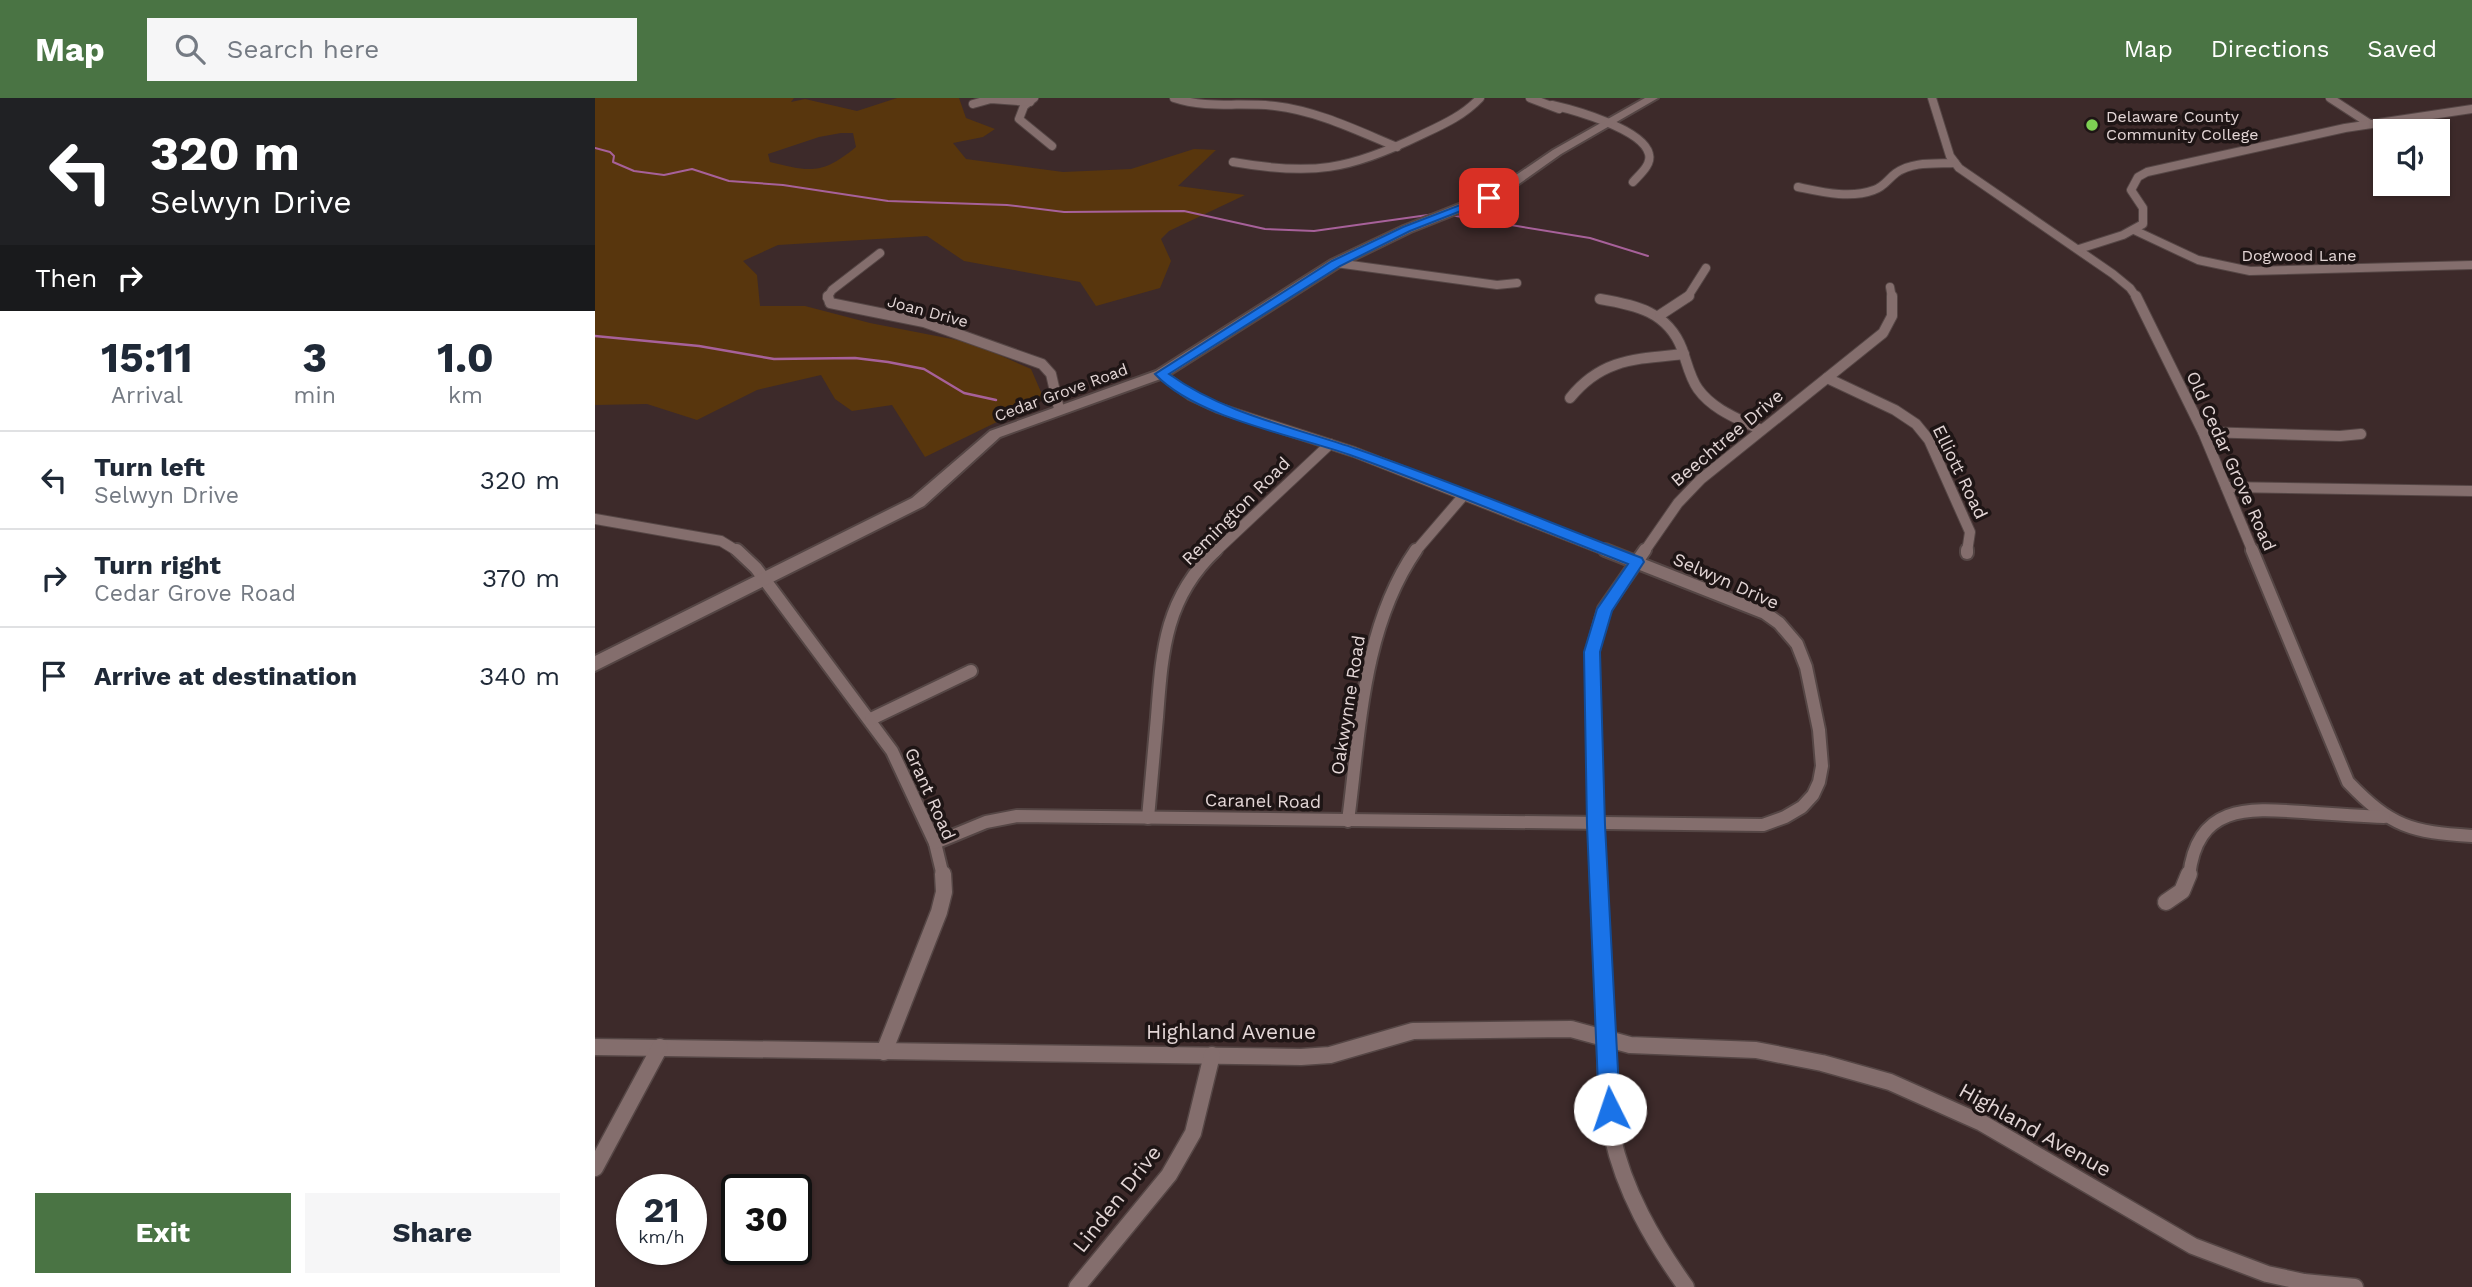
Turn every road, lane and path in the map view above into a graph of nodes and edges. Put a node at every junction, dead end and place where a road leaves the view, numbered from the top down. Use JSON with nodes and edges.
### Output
{"nodes":[{"id":1,"x":1174,"y":98,"type":"edge"},
{"id":2,"x":1479,"y":98,"type":"edge"},
{"id":3,"x":1530,"y":98,"type":"edge"},
{"id":4,"x":1653,"y":98,"type":"edge"},
{"id":5,"x":1932,"y":98,"type":"edge"},
{"id":6,"x":2330,"y":98,"type":"edge"},
{"id":7,"x":1032,"y":100,"type":"edge"},
{"id":8,"x":973,"y":104,"type":"dead end"},
{"id":9,"x":2472,"y":109,"type":"edge"},
{"id":10,"x":1606,"y":124,"type":"junction"},
{"id":11,"x":2370,"y":124,"type":"junction"},
{"id":12,"x":1052,"y":146,"type":"dead end"},
{"id":13,"x":1397,"y":148,"type":"junction"},
{"id":14,"x":1233,"y":162,"type":"dead end"},
{"id":15,"x":1955,"y":163,"type":"junction"},
{"id":16,"x":1633,"y":182,"type":"dead end"},
{"id":17,"x":1798,"y":187,"type":"dead end"},
{"id":18,"x":2133,"y":230,"type":"junction"},
{"id":19,"x":2079,"y":249,"type":"junction"},
{"id":20,"x":880,"y":253,"type":"dead end"},
{"id":21,"x":1336,"y":263,"type":"junction"},
{"id":22,"x":2472,"y":265,"type":"edge"},
{"id":23,"x":1706,"y":268,"type":"dead end"},
{"id":24,"x":1517,"y":283,"type":"dead end"},
{"id":25,"x":1890,"y":287,"type":"dead end"},
{"id":26,"x":1600,"y":299,"type":"dead end"},
{"id":27,"x":1660,"y":316,"type":"junction"},
{"id":28,"x":1684,"y":354,"type":"junction"},
{"id":29,"x":1161,"y":374,"type":"junction"},
{"id":30,"x":1827,"y":378,"type":"junction"},
{"id":31,"x":1570,"y":398,"type":"dead end"},
{"id":32,"x":1059,"y":409,"type":"junction"},
{"id":33,"x":1761,"y":430,"type":"junction"},
{"id":34,"x":2203,"y":432,"type":"junction"},
{"id":35,"x":2361,"y":434,"type":"dead end"},
{"id":36,"x":1330,"y":444,"type":"junction"},
{"id":37,"x":2226,"y":487,"type":"junction"},
{"id":38,"x":2472,"y":491,"type":"edge"},
{"id":39,"x":1464,"y":495,"type":"junction"},
{"id":40,"x":595,"y":519,"type":"edge"},
{"id":41,"x":1967,"y":553,"type":"dead end"},
{"id":42,"x":1637,"y":562,"type":"junction"},
{"id":43,"x":765,"y":581,"type":"junction"},
{"id":44,"x":595,"y":664,"type":"edge"},
{"id":45,"x":971,"y":671,"type":"dead end"},
{"id":46,"x":871,"y":719,"type":"junction"},
{"id":47,"x":2384,"y":817,"type":"junction"},
{"id":48,"x":1148,"y":818,"type":"junction"},
{"id":49,"x":1347,"y":821,"type":"junction"},
{"id":50,"x":1596,"y":825,"type":"junction"},
{"id":51,"x":2472,"y":836,"type":"edge"},
{"id":52,"x":935,"y":843,"type":"junction"},
{"id":53,"x":2166,"y":902,"type":"dead end"},
{"id":54,"x":1605,"y":1038,"type":"junction"},
{"id":55,"x":595,"y":1046,"type":"edge"},
{"id":56,"x":660,"y":1047,"type":"junction"},
{"id":57,"x":884,"y":1052,"type":"junction"},
{"id":58,"x":1212,"y":1055,"type":"junction"},
{"id":59,"x":595,"y":1168,"type":"edge"},
{"id":60,"x":1077,"y":1287,"type":"edge"},
{"id":61,"x":1686,"y":1287,"type":"edge"},
{"id":62,"x":2355,"y":1287,"type":"edge"}],
"edges":[{"from":1,"to":13,"type":"street"},
{"from":2,"to":13,"type":"street"},
{"from":3,"to":10,"type":"street"},
{"from":4,"to":10,"type":"street","name":"Cedar Grove Road"},
{"from":5,"to":15,"type":"street"},
{"from":6,"to":11,"type":"street"},
{"from":7,"to":8,"type":"street"},
{"from":7,"to":12,"type":"street"},
{"from":9,"to":11,"type":"street"},
{"from":10,"to":16,"type":"street"},
{"from":10,"to":21,"type":"street","name":"Cedar Grove Road"},
{"from":11,"to":18,"type":"street"},
{"from":13,"to":14,"type":"street"},
{"from":15,"to":17,"type":"street"},
{"from":15,"to":19,"type":"street","name":"Old Cedar Grove Road"},
{"from":18,"to":19,"type":"street"},
{"from":18,"to":22,"type":"street","name":"Dogwood Lane"},
{"from":19,"to":34,"type":"street","name":"Old Cedar Grove Road"},
{"from":20,"to":32,"type":"street","name":"Joan Drive"},
{"from":21,"to":24,"type":"street"},
{"from":21,"to":29,"type":"street","name":"Cedar Grove Road"},
{"from":23,"to":27,"type":"street"},
{"from":25,"to":30,"type":"street","name":"Beechtree Drive"},
{"from":26,"to":27,"type":"street"},
{"from":27,"to":28,"type":"street"},
{"from":28,"to":31,"type":"street"},
{"from":28,"to":33,"type":"street"},
{"from":29,"to":32,"type":"street","name":"Cedar Grove Road"},
{"from":29,"to":36,"type":"street","name":"Selwyn Drive"},
{"from":30,"to":33,"type":"street","name":"Beechtree Drive"},
{"from":30,"to":41,"type":"street","name":"Elliott Road"},
{"from":32,"to":43,"type":"street","name":"Cedar Grove Road"},
{"from":33,"to":42,"type":"street","name":"Beechtree Drive"},
{"from":34,"to":35,"type":"street"},
{"from":34,"to":37,"type":"street","name":"Old Cedar Grove Road"},
{"from":36,"to":39,"type":"street","name":"Selwyn Drive"},
{"from":36,"to":48,"type":"street","name":"Remington Road"},
{"from":37,"to":38,"type":"street"},
{"from":37,"to":47,"type":"street","name":"Old Cedar Grove Road"},
{"from":39,"to":42,"type":"street","name":"Selwyn Drive"},
{"from":39,"to":49,"type":"street","name":"Oakwynne Road"},
{"from":40,"to":43,"type":"street"},
{"from":42,"to":50,"type":"street","name":"Beechtree Drive"},
{"from":42,"to":50,"type":"street","name":"Selwyn Drive"},
{"from":43,"to":44,"type":"street","name":"Cedar Grove Road"},
{"from":43,"to":46,"type":"street","name":"Grant Road"},
{"from":45,"to":46,"type":"street"},
{"from":46,"to":52,"type":"street","name":"Grant Road"},
{"from":47,"to":51,"type":"street","name":"Old Cedar Grove Road"},
{"from":47,"to":53,"type":"street"},
{"from":48,"to":49,"type":"street","name":"Caranel Road"},
{"from":48,"to":52,"type":"street","name":"Caranel Road"},
{"from":49,"to":50,"type":"street","name":"Caranel Road"},
{"from":50,"to":54,"type":"street","name":"Beechtree Drive"},
{"from":52,"to":57,"type":"street","name":"Grant Road"},
{"from":54,"to":58,"type":"street","name":"Highland Avenue"},
{"from":54,"to":61,"type":"street","name":"Beechtree Drive"},
{"from":54,"to":62,"type":"street","name":"Highland Avenue"},
{"from":55,"to":56,"type":"street","name":"Highland Avenue"},
{"from":56,"to":57,"type":"street","name":"Highland Avenue"},
{"from":56,"to":59,"type":"street"},
{"from":57,"to":58,"type":"street","name":"Highland Avenue"},
{"from":58,"to":60,"type":"street","name":"Linden Drive"}]}
